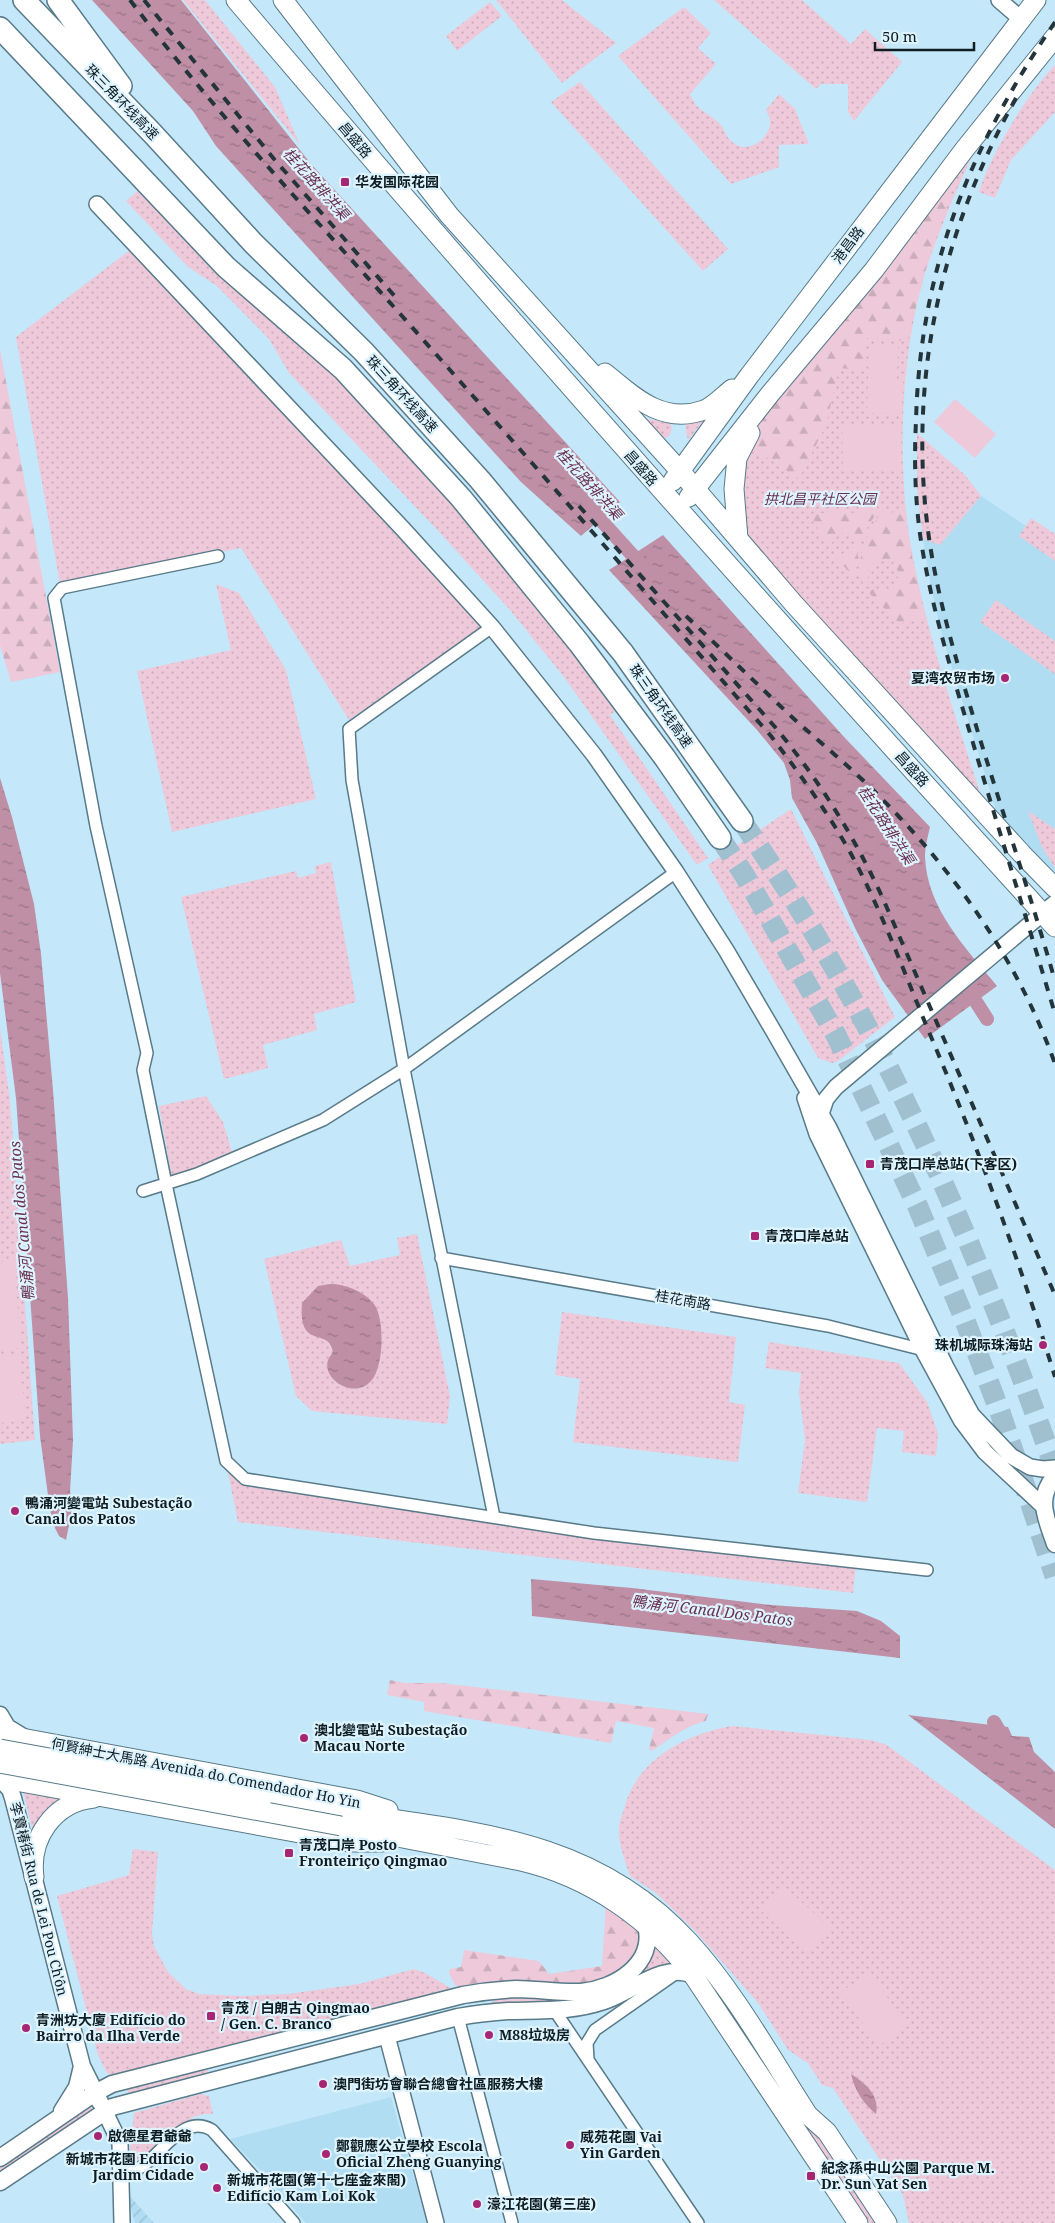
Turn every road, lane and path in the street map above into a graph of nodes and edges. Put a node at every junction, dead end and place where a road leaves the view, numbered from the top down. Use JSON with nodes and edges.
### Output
{"nodes":[{"id":1,"x":24,"y":0,"type":"edge"},
{"id":2,"x":58,"y":0,"type":"edge"},
{"id":3,"x":236,"y":0,"type":"edge"},
{"id":4,"x":283,"y":0,"type":"edge"},
{"id":5,"x":999,"y":0,"type":"edge"},
{"id":6,"x":1036,"y":0,"type":"edge"},
{"id":7,"x":1021,"y":19,"type":"junction"},
{"id":8,"x":0,"y":28,"type":"edge"},
{"id":9,"x":1053,"y":43,"type":"edge"},
{"id":10,"x":0,"y":50,"type":"edge"},
{"id":11,"x":60,"y":92,"type":"junction"},
{"id":12,"x":177,"y":160,"type":"junction"},
{"id":13,"x":97,"y":204,"type":"dead end"},
{"id":14,"x":558,"y":335,"type":"junction"},
{"id":15,"x":749,"y":376,"type":"junction"},
{"id":16,"x":770,"y":394,"type":"junction"},
{"id":17,"x":680,"y":471,"type":"junction"},
{"id":18,"x":695,"y":488,"type":"junction"},
{"id":19,"x":664,"y":494,"type":"junction"},
{"id":20,"x":679,"y":510,"type":"junction"},
{"id":21,"x":738,"y":538,"type":"junction"},
{"id":22,"x":218,"y":556,"type":"dead end"},
{"id":23,"x":492,"y":627,"type":"junction"},
{"id":24,"x":742,"y":821,"type":"tunnel mouth"},
{"id":25,"x":720,"y":838,"type":"tunnel mouth"},
{"id":26,"x":676,"y":872,"type":"junction"},
{"id":27,"x":1055,"y":888,"type":"edge"},
{"id":28,"x":1052,"y":914,"type":"edge"},
{"id":29,"x":404,"y":1069,"type":"junction"},
{"id":30,"x":799,"y":1077,"type":"junction"},
{"id":31,"x":836,"y":1086,"type":"junction"},
{"id":32,"x":816,"y":1118,"type":"junction"},
{"id":33,"x":166,"y":1184,"type":"junction"},
{"id":34,"x":143,"y":1190,"type":"dead end"},
{"id":35,"x":441,"y":1258,"type":"junction"},
{"id":36,"x":923,"y":1350,"type":"junction"},
{"id":37,"x":940,"y":1355,"type":"junction"},
{"id":38,"x":1055,"y":1468,"type":"edge"},
{"id":39,"x":1055,"y":1476,"type":"edge"},
{"id":40,"x":1055,"y":1488,"type":"edge"},
{"id":41,"x":1049,"y":1509,"type":"edge"},
{"id":42,"x":494,"y":1517,"type":"junction"},
{"id":43,"x":1055,"y":1533,"type":"edge"},
{"id":44,"x":1055,"y":1543,"type":"edge"},
{"id":45,"x":927,"y":1570,"type":"dead end"},
{"id":46,"x":0,"y":1715,"type":"edge"},
{"id":47,"x":0,"y":1734,"type":"edge"},
{"id":48,"x":29,"y":1740,"type":"junction"},
{"id":49,"x":0,"y":1749,"type":"edge"},
{"id":50,"x":94,"y":1752,"type":"junction"},
{"id":51,"x":0,"y":1759,"type":"edge"},
{"id":52,"x":0,"y":1763,"type":"edge"},
{"id":53,"x":162,"y":1764,"type":"junction"},
{"id":54,"x":0,"y":1779,"type":"edge"},
{"id":55,"x":30,"y":1783,"type":"junction"},
{"id":56,"x":120,"y":1800,"type":"junction"},
{"id":57,"x":195,"y":1814,"type":"junction"},
{"id":58,"x":342,"y":1819,"type":"junction"},
{"id":59,"x":437,"y":1835,"type":"junction"},
{"id":60,"x":34,"y":1877,"type":"junction"},
{"id":61,"x":646,"y":1925,"type":"junction"},
{"id":62,"x":686,"y":1973,"type":"junction"},
{"id":63,"x":496,"y":1990,"type":"junction"},
{"id":64,"x":555,"y":2011,"type":"junction"},
{"id":65,"x":458,"y":2017,"type":"junction"},
{"id":66,"x":387,"y":2036,"type":"junction"},
{"id":67,"x":274,"y":2043,"type":"junction"},
{"id":68,"x":216,"y":2058,"type":"junction"},
{"id":69,"x":591,"y":2064,"type":"junction"},
{"id":70,"x":82,"y":2066,"type":"junction"},
{"id":71,"x":222,"y":2078,"type":"junction"},
{"id":72,"x":95,"y":2093,"type":"junction"},
{"id":73,"x":104,"y":2110,"type":"junction"},
{"id":74,"x":808,"y":2115,"type":"junction"},
{"id":75,"x":55,"y":2120,"type":"junction"},
{"id":76,"x":0,"y":2158,"type":"edge"},
{"id":77,"x":120,"y":2174,"type":"junction"},
{"id":78,"x":0,"y":2182,"type":"edge"},
{"id":79,"x":122,"y":2223,"type":"edge"},
{"id":80,"x":294,"y":2223,"type":"edge"},
{"id":81,"x":436,"y":2223,"type":"edge"},
{"id":82,"x":512,"y":2223,"type":"edge"},
{"id":83,"x":698,"y":2223,"type":"edge"},
{"id":84,"x":858,"y":2223,"type":"edge"},
{"id":85,"x":875,"y":2223,"type":"edge"},
{"id":86,"x":887,"y":2223,"type":"edge"}],
"edges":[{"from":1,"to":12,"type":"highway","name":"珠三角环线高速"},
{"from":2,"to":12,"type":"highway"},
{"from":3,"to":19,"type":"main road","name":"昌盛路"},
{"from":4,"to":14,"type":"main road","name":"昌盛路"},
{"from":5,"to":7,"type":"street"},
{"from":6,"to":7,"type":"main road","name":"港昌路"},
{"from":7,"to":15,"type":"main road","name":"港昌路"},
{"from":8,"to":11,"type":"highway","name":"珠三角环线高速"},
{"from":9,"to":16,"type":"main road"},
{"from":10,"to":11,"type":"highway"},
{"from":11,"to":25,"type":"highway","name":"珠三角环线高速"},
{"from":12,"to":24,"type":"highway","name":"珠三角环线高速"},
{"from":13,"to":23,"type":"street"},
{"from":14,"to":15,"type":"main road"},
{"from":14,"to":17,"type":"main road","name":"昌盛路"},
{"from":15,"to":17,"type":"main road","name":"港昌路"},
{"from":16,"to":18,"type":"main road"},
{"from":16,"to":21,"type":"main road"},
{"from":17,"to":18,"type":"main road","name":"昌盛路"},
{"from":17,"to":19,"type":"main road","name":"港昌路"},
{"from":18,"to":20,"type":"main road"},
{"from":18,"to":21,"type":"main road","name":"昌盛路"},
{"from":19,"to":20,"type":"main road","name":"昌盛路"},
{"from":20,"to":28,"type":"main road","name":"昌盛路"},
{"from":21,"to":27,"type":"main road","name":"昌盛路"},
{"from":22,"to":33,"type":"street"},
{"from":23,"to":26,"type":"street"},
{"from":23,"to":29,"type":"street"},
{"from":26,"to":29,"type":"street"},
{"from":26,"to":30,"type":"street"},
{"from":28,"to":31,"type":"street"},
{"from":29,"to":33,"type":"street"},
{"from":29,"to":35,"type":"street"},
{"from":30,"to":31,"type":"street"},
{"from":30,"to":32,"type":"street"},
{"from":31,"to":32,"type":"street"},
{"from":32,"to":36,"type":"street"},
{"from":32,"to":37,"type":"street"},
{"from":33,"to":34,"type":"street"},
{"from":33,"to":42,"type":"street"},
{"from":35,"to":36,"type":"street","name":"桂花南路"},
{"from":35,"to":42,"type":"street"},
{"from":36,"to":37,"type":"street","name":"桂花南路"},
{"from":36,"to":41,"type":"street"},
{"from":37,"to":38,"type":"street"},
{"from":39,"to":41,"type":"main road"},
{"from":40,"to":41,"type":"main road"},
{"from":41,"to":44,"type":"main road"},
{"from":42,"to":45,"type":"street"},
{"from":43,"to":44,"type":"main road"},
{"from":46,"to":48,"type":"main road"},
{"from":47,"to":48,"type":"main road","name":"何賢紳士大馬路 Avenida do Comendador Ho Yin"},
{"from":48,"to":50,"type":"main road","name":"何賢紳士大馬路 Avenida do Comendador Ho Yin"},
{"from":49,"to":58,"type":"main road","bridge":true},
{"from":50,"to":53,"type":"main road","name":"何賢紳士大馬路 Avenida do Comendador Ho Yin"},
{"from":50,"to":56,"type":"main road"},
{"from":51,"to":55,"type":"main road","name":"李寶椿街 Rua de Lei Pou Ch'ôn"},
{"from":52,"to":58,"type":"main road","bridge":true},
{"from":53,"to":57,"type":"main road"},
{"from":53,"to":59,"type":"main road","name":"何賢紳士大馬路 Avenida do Comendador Ho Yin"},
{"from":54,"to":55,"type":"main road","name":"何賢紳士大馬路 Avenida do Comendador Ho Yin"},
{"from":54,"to":60,"type":"main road","name":"李寶椿街 Rua de Lei Pou Ch'ôn"},
{"from":55,"to":56,"type":"main road","name":"何賢紳士大馬路 Avenida do Comendador Ho Yin"},
{"from":56,"to":57,"type":"main road","name":"何賢紳士大馬路 Avenida do Comendador Ho Yin"},
{"from":56,"to":60,"type":"main road"},
{"from":57,"to":59,"type":"main road","name":"何賢紳士大馬路 Avenida do Comendador Ho Yin"},
{"from":58,"to":59,"type":"main road","name":"何賢紳士大馬路 Avenida do Comendador Ho Yin"},
{"from":59,"to":61,"type":"main road","name":"何賢紳士大馬路 Avenida do Comendador Ho Yin"},
{"from":59,"to":74,"type":"main road","name":"何賢紳士大馬路 Avenida do Comendador Ho Yin"},
{"from":60,"to":70,"type":"main road","name":"李寶椿街 Rua de Lei Pou Ch'ôn"},
{"from":61,"to":62,"type":"main road","name":"何賢紳士大馬路 Avenida do Comendador Ho Yin"},
{"from":61,"to":63,"type":"main road"},
{"from":62,"to":64,"type":"main road"},
{"from":62,"to":69,"type":"street"},
{"from":62,"to":84,"type":"main road","name":"何賢紳士大馬路 Avenida do Comendador Ho Yin"},
{"from":63,"to":65,"type":"main road"},
{"from":63,"to":67,"type":"main road"},
{"from":64,"to":65,"type":"main road"},
{"from":64,"to":69,"type":"street"},
{"from":65,"to":66,"type":"main road"},
{"from":65,"to":82,"type":"street"},
{"from":66,"to":67,"type":"main road"},
{"from":66,"to":71,"type":"main road"},
{"from":66,"to":81,"type":"street"},
{"from":67,"to":68,"type":"main road"},
{"from":68,"to":71,"type":"main road"},
{"from":68,"to":72,"type":"main road"},
{"from":69,"to":83,"type":"street"},
{"from":70,"to":72,"type":"main road","name":"李寶椿街 Rua de Lei Pou Ch'ôn"},
{"from":70,"to":75,"type":"main road"},
{"from":71,"to":73,"type":"main road"},
{"from":72,"to":73,"type":"main road","name":"李寶椿街 Rua de Lei Pou Ch'ôn"},
{"from":72,"to":75,"type":"main road"},
{"from":73,"to":77,"type":"street","name":"李寶椿街 Rua de Lei Pou Ch'ôn"},
{"from":73,"to":78,"type":"main road"},
{"from":74,"to":85,"type":"main road"},
{"from":74,"to":86,"type":"main road","name":"何賢紳士大馬路 Avenida do Comendador Ho Yin"},
{"from":75,"to":76,"type":"main road"},
{"from":77,"to":79,"type":"street","name":"李寶椿街 Rua de Lei Pou Ch'ôn"},
{"from":77,"to":80,"type":"street"}]}
